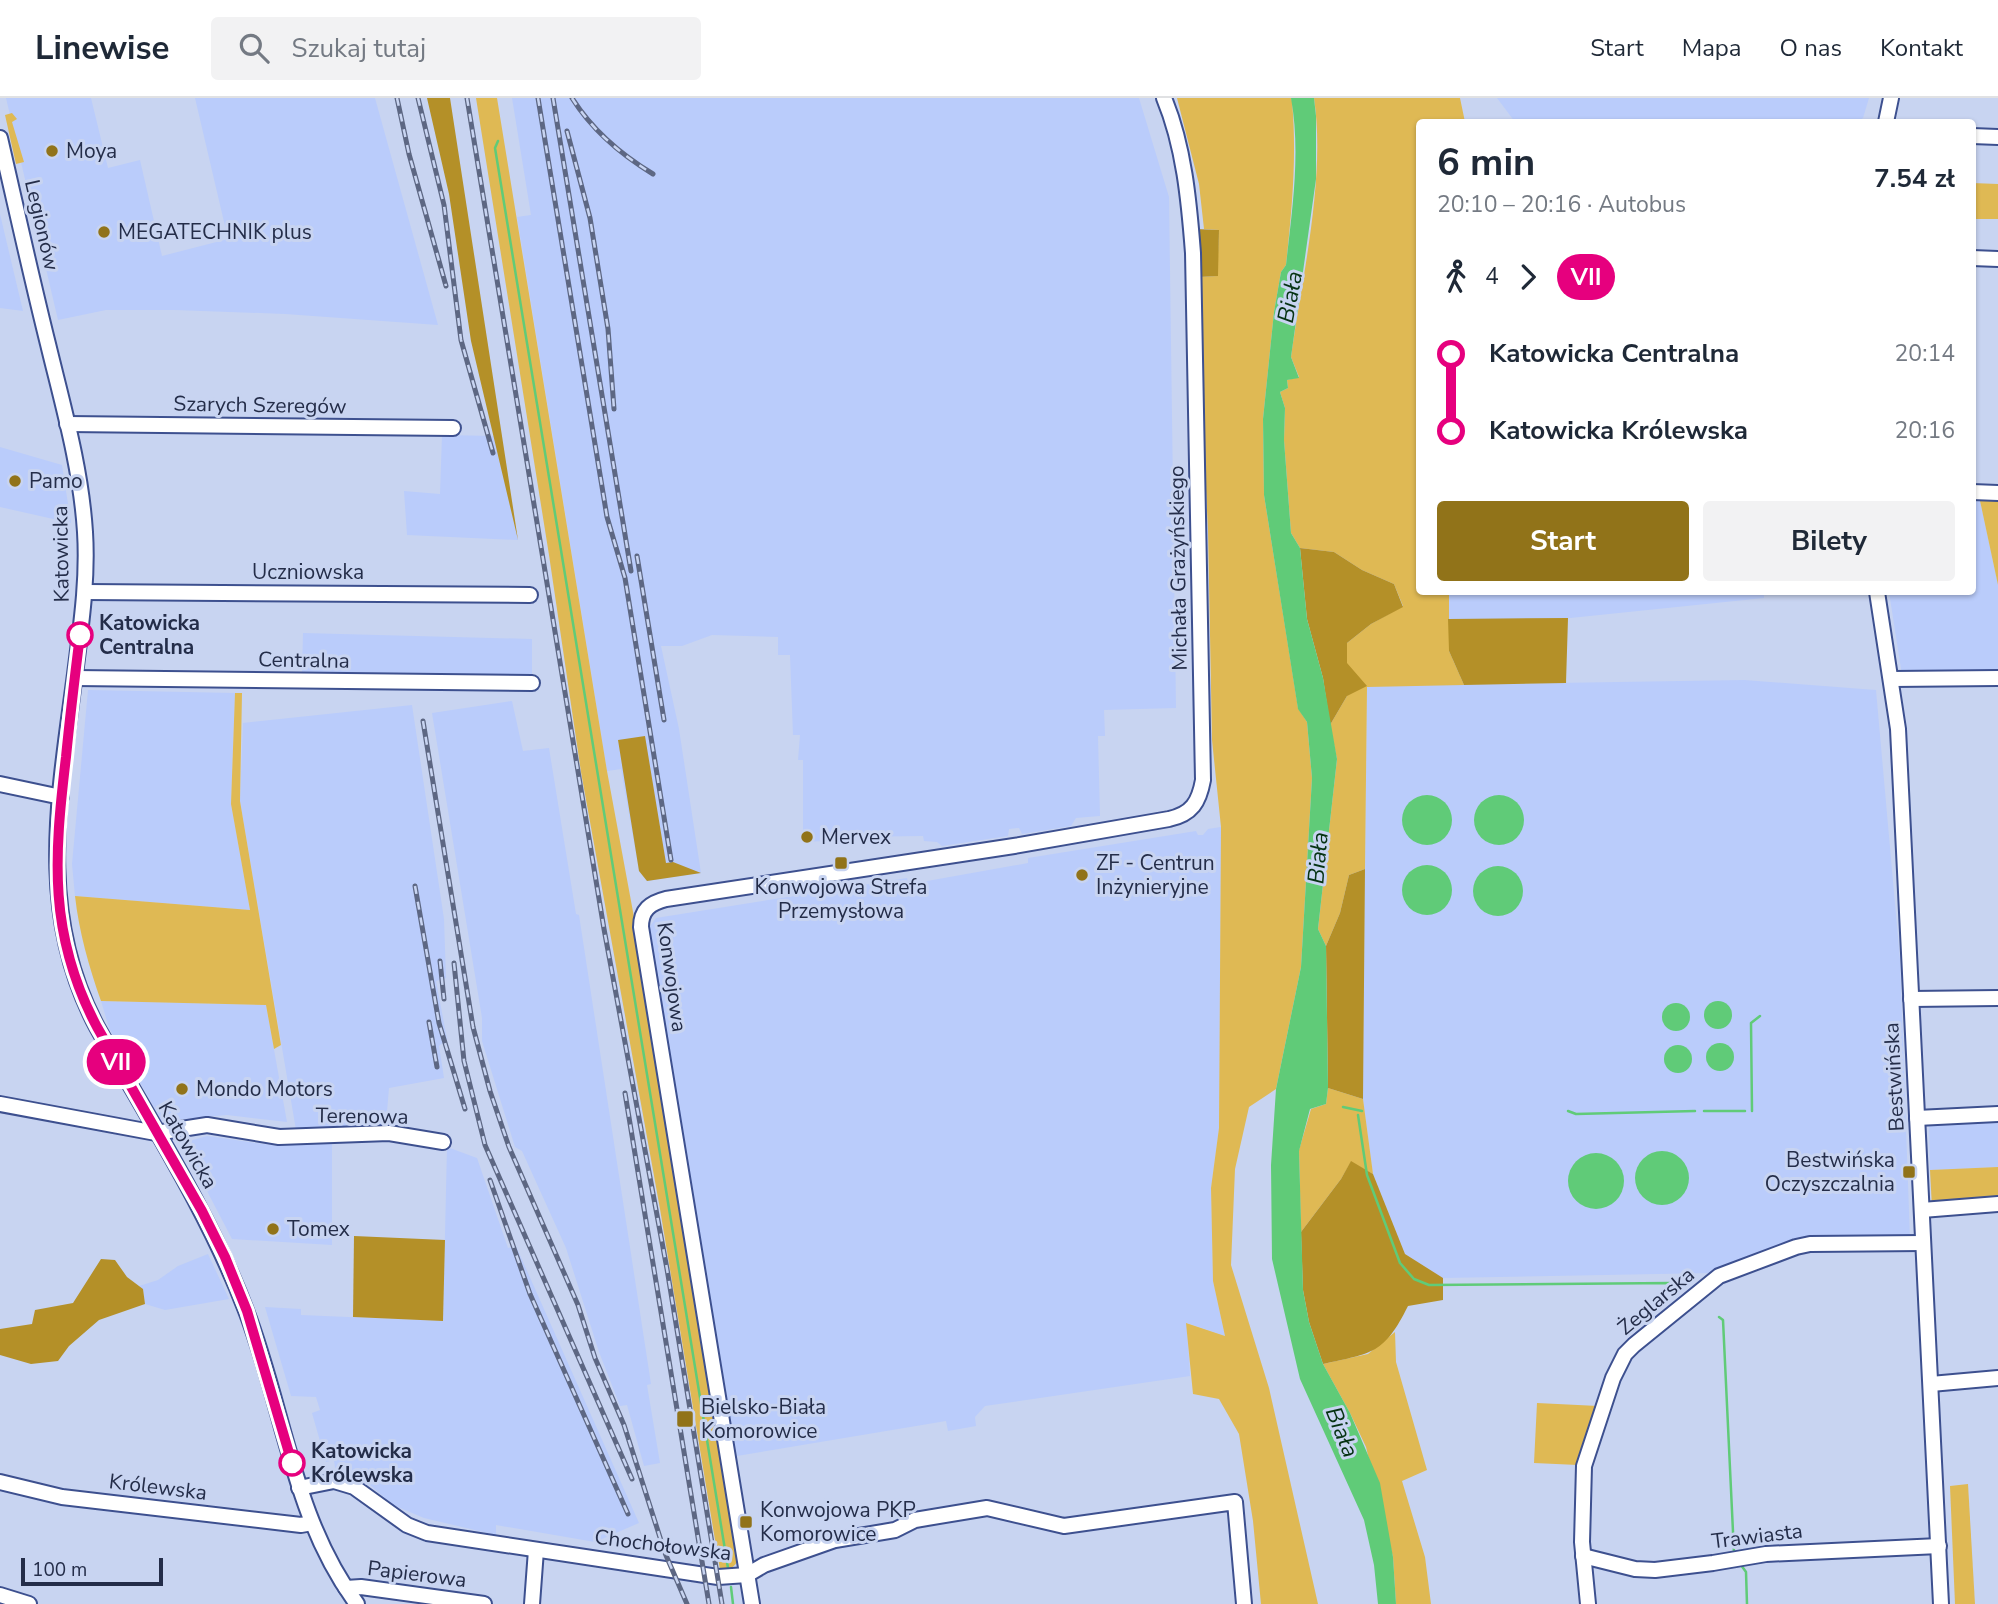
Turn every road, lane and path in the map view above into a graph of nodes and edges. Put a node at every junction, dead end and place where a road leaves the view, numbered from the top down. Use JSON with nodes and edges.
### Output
{"nodes":[{"id":1,"x":1164,"y":98,"type":"edge"},
{"id":2,"x":1891,"y":98,"type":"edge"},
{"id":3,"x":1887,"y":119,"type":"edge"},
{"id":4,"x":1976,"y":136,"type":"edge"},
{"id":5,"x":1998,"y":137,"type":"edge"},
{"id":6,"x":0,"y":138,"type":"edge"},
{"id":7,"x":1976,"y":258,"type":"edge"},
{"id":8,"x":1998,"y":259,"type":"edge"},
{"id":9,"x":42,"y":322,"type":"joint"},
{"id":10,"x":67,"y":424,"type":"junction"},
{"id":11,"x":453,"y":428,"type":"dead end"},
{"id":12,"x":1976,"y":492,"type":"edge"},
{"id":13,"x":1998,"y":493,"type":"edge"},
{"id":14,"x":86,"y":592,"type":"junction"},
{"id":15,"x":530,"y":595,"type":"dead end"},
{"id":16,"x":1878,"y":595,"type":"edge"},
{"id":17,"x":75,"y":678,"type":"junction"},
{"id":18,"x":1998,"y":678,"type":"edge"},
{"id":19,"x":1892,"y":680,"type":"junction"},
{"id":20,"x":533,"y":683,"type":"dead end"},
{"id":21,"x":0,"y":785,"type":"edge"},
{"id":22,"x":61,"y":797,"type":"junction"},
{"id":23,"x":1193,"y":808,"type":"joint"},
{"id":24,"x":1998,"y":998,"type":"edge"},
{"id":25,"x":1911,"y":999,"type":"junction"},
{"id":26,"x":0,"y":1104,"type":"edge"},
{"id":27,"x":1998,"y":1114,"type":"edge"},
{"id":28,"x":1917,"y":1118,"type":"junction"},
{"id":29,"x":156,"y":1133,"type":"junction"},
{"id":30,"x":443,"y":1142,"type":"dead end"},
{"id":31,"x":1998,"y":1204,"type":"edge"},
{"id":32,"x":1922,"y":1210,"type":"junction"},
{"id":33,"x":1923,"y":1243,"type":"junction"},
{"id":34,"x":1998,"y":1378,"type":"edge"},
{"id":35,"x":1931,"y":1384,"type":"junction"},
{"id":36,"x":0,"y":1482,"type":"edge"},
{"id":37,"x":299,"y":1488,"type":"junction"},
{"id":38,"x":312,"y":1523,"type":"junction"},
{"id":39,"x":1939,"y":1546,"type":"junction"},
{"id":40,"x":536,"y":1550,"type":"junction"},
{"id":41,"x":1583,"y":1556,"type":"junction"},
{"id":42,"x":747,"y":1575,"type":"junction"},
{"id":43,"x":346,"y":1588,"type":"junction"},
{"id":44,"x":0,"y":1595,"type":"edge"},
{"id":45,"x":29,"y":1604,"type":"edge"},
{"id":46,"x":357,"y":1604,"type":"edge"},
{"id":47,"x":484,"y":1604,"type":"edge"},
{"id":48,"x":532,"y":1604,"type":"edge"},
{"id":49,"x":752,"y":1604,"type":"edge"},
{"id":50,"x":1244,"y":1604,"type":"edge"},
{"id":51,"x":1588,"y":1604,"type":"edge"},
{"id":52,"x":1941,"y":1604,"type":"edge"}],
"edges":[{"from":1,"to":23,"type":"street","name":"Michała Grażyńskiego"},
{"from":2,"to":3,"type":"street"},
{"from":4,"to":5,"type":"street"},
{"from":6,"to":9,"type":"street","name":"Legionów"},
{"from":7,"to":8,"type":"street"},
{"from":9,"to":10,"type":"street","name":"Katowicka"},
{"from":10,"to":11,"type":"street","name":"Szarych Szeregów"},
{"from":10,"to":14,"type":"street","name":"Katowicka"},
{"from":12,"to":13,"type":"street"},
{"from":14,"to":15,"type":"street","name":"Uczniowska"},
{"from":14,"to":17,"type":"street","name":"Katowicka"},
{"from":16,"to":19,"type":"street","name":"Bestwińska"},
{"from":17,"to":20,"type":"street","name":"Centralna"},
{"from":17,"to":22,"type":"street","name":"Katowicka"},
{"from":18,"to":19,"type":"street"},
{"from":19,"to":25,"type":"street","name":"Bestwińska"},
{"from":21,"to":22,"type":"street"},
{"from":22,"to":29,"type":"street","name":"Katowicka"},
{"from":23,"to":42,"type":"street","name":"Konwojowa"},
{"from":24,"to":25,"type":"street"},
{"from":25,"to":28,"type":"street","name":"Bestwińska"},
{"from":26,"to":29,"type":"street","name":"Terenowa"},
{"from":27,"to":28,"type":"street"},
{"from":28,"to":32,"type":"street","name":"Bestwińska"},
{"from":29,"to":30,"type":"street","name":"Terenowa"},
{"from":29,"to":37,"type":"street","name":"Katowicka"},
{"from":31,"to":32,"type":"street"},
{"from":32,"to":33,"type":"street","name":"Bestwińska"},
{"from":33,"to":35,"type":"street","name":"Bestwińska"},
{"from":33,"to":41,"type":"street","name":"Żeglarska"},
{"from":34,"to":35,"type":"street"},
{"from":35,"to":39,"type":"street","name":"Bestwińska"},
{"from":36,"to":38,"type":"street","name":"Królewska"},
{"from":37,"to":38,"type":"street","name":"Katowicka"},
{"from":37,"to":40,"type":"street","name":"Chochołowska"},
{"from":38,"to":43,"type":"street","name":"Katowicka"},
{"from":39,"to":41,"type":"street","name":"Trawiasta"},
{"from":39,"to":52,"type":"street","name":"Bestwińska"},
{"from":40,"to":42,"type":"street","name":"Chochołowska"},
{"from":40,"to":48,"type":"street"},
{"from":41,"to":51,"type":"street","name":"Żeglarska"},
{"from":42,"to":49,"type":"street","name":"Konwojowa"},
{"from":42,"to":50,"type":"street","name":"Chochołowska"},
{"from":43,"to":46,"type":"street","name":"Katowicka"},
{"from":43,"to":47,"type":"street","name":"Papierowa"},
{"from":44,"to":45,"type":"street"}]}
